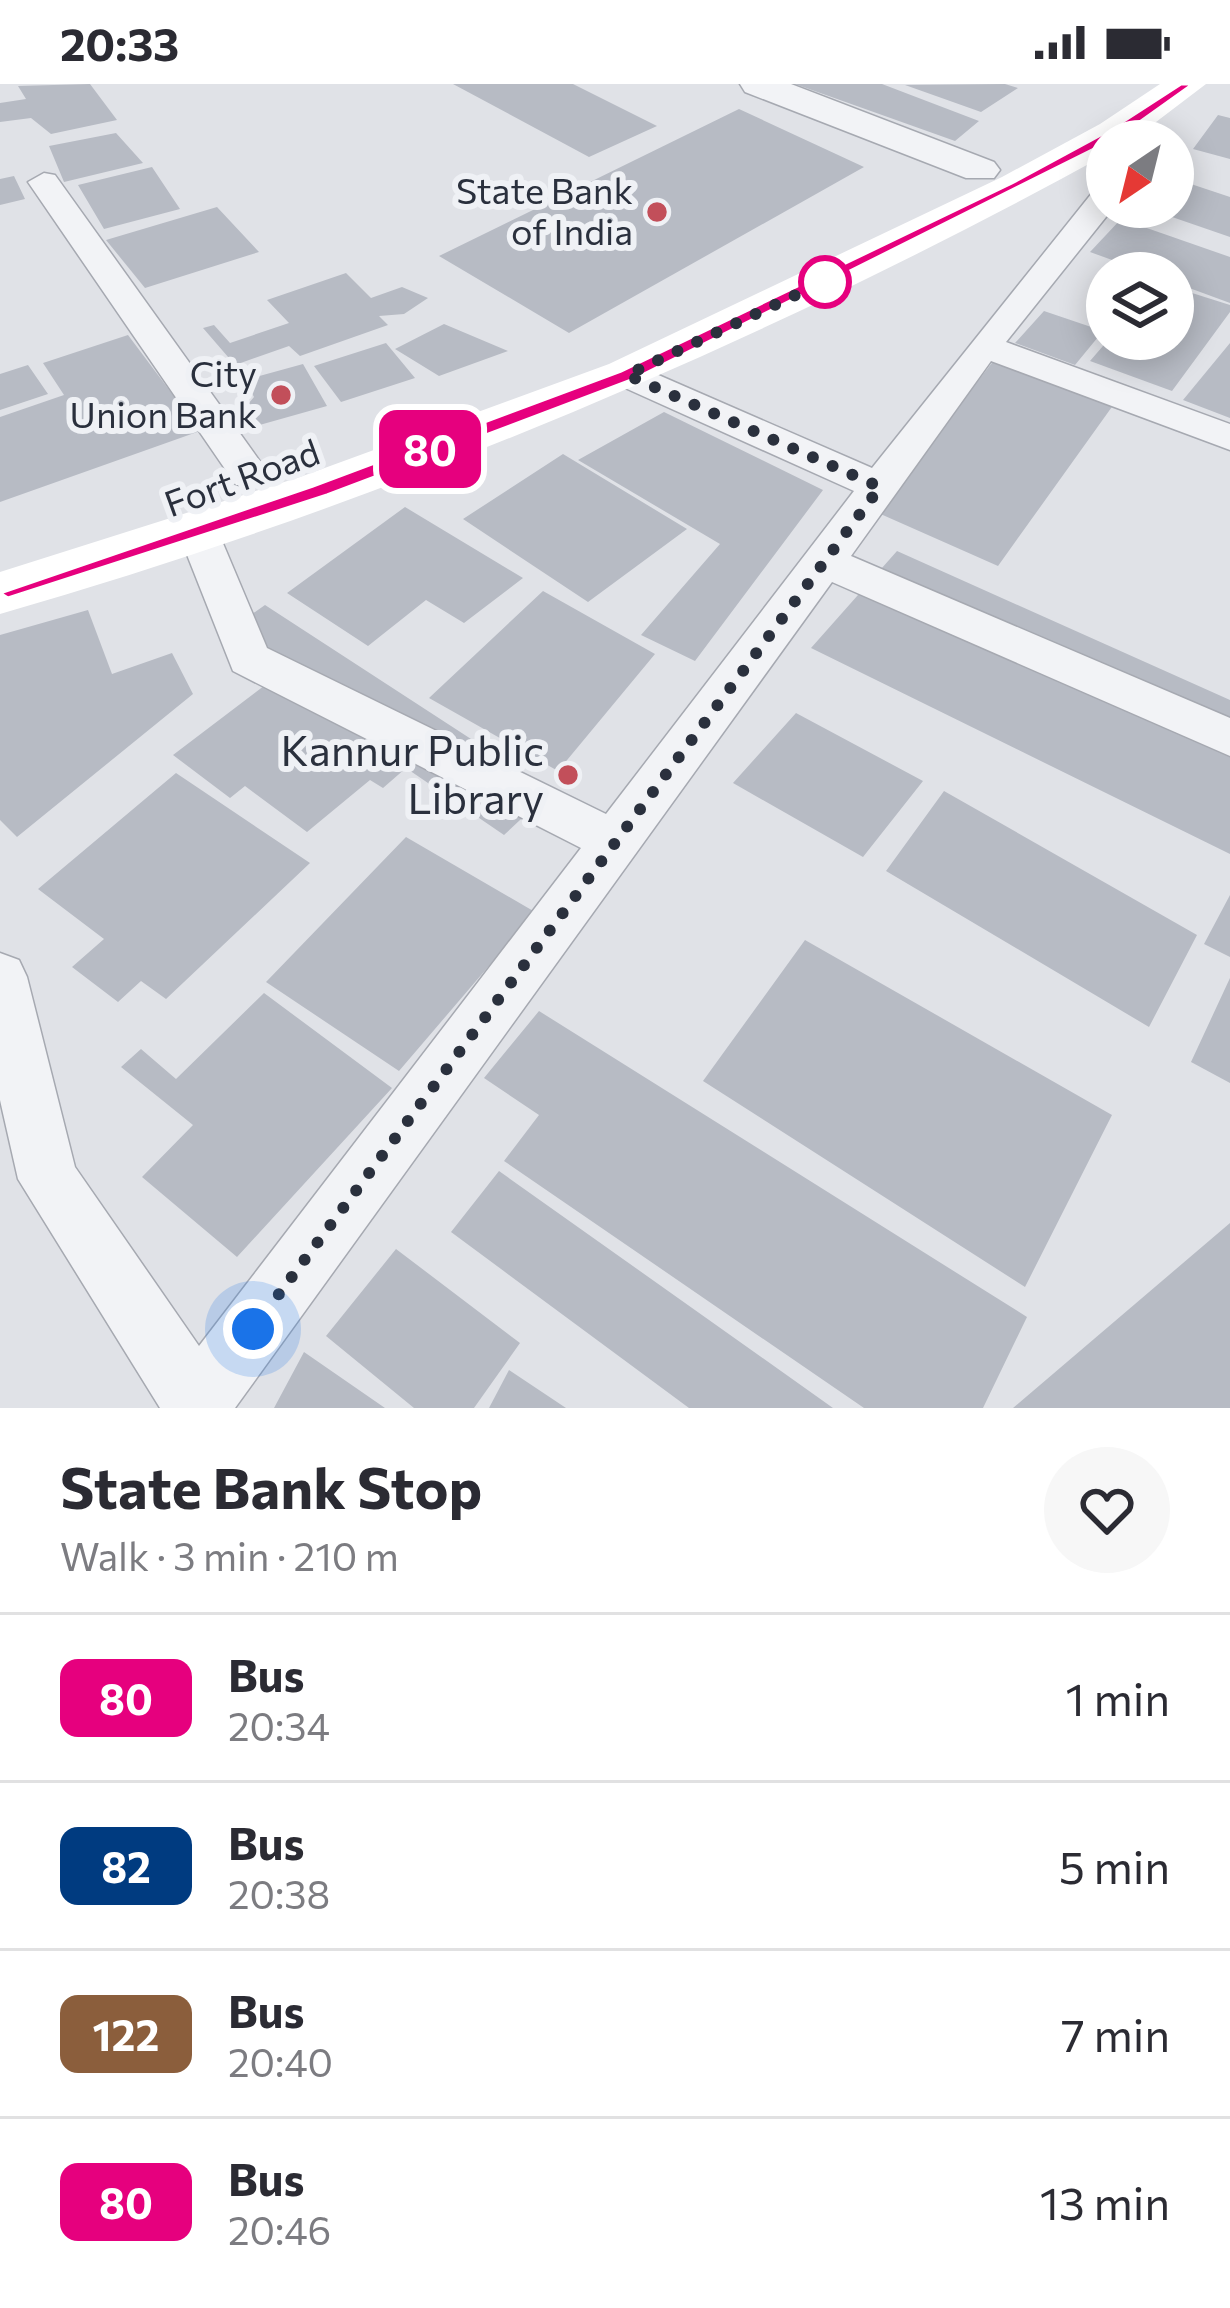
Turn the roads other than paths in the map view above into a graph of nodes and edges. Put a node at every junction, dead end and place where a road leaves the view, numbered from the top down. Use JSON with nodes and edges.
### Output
{"nodes":[{"id":1,"x":758,"y":84,"type":"edge"},
{"id":2,"x":1133,"y":84,"type":"edge"},
{"id":3,"x":1186,"y":84,"type":"edge"},
{"id":4,"x":1140,"y":120,"type":"edge"},
{"id":5,"x":1086,"y":148,"type":"edge"},
{"id":6,"x":999,"y":178,"type":"junction"},
{"id":7,"x":44,"y":182,"type":"dead end"},
{"id":8,"x":1086,"y":221,"type":"edge"},
{"id":9,"x":984,"y":346,"type":"junction"},
{"id":10,"x":608,"y":362,"type":"junction"},
{"id":11,"x":1230,"y":438,"type":"edge"},
{"id":12,"x":250,"y":476,"type":"junction"},
{"id":13,"x":880,"y":487,"type":"junction"},
{"id":14,"x":199,"y":532,"type":"junction"},
{"id":15,"x":824,"y":561,"type":"junction"},
{"id":16,"x":0,"y":564,"type":"edge"},
{"id":17,"x":0,"y":593,"type":"edge"},
{"id":18,"x":1230,"y":737,"type":"edge"},
{"id":19,"x":616,"y":842,"type":"junction"},
{"id":20,"x":0,"y":977,"type":"edge"},
{"id":21,"x":196,"y":1406,"type":"edge"}],
"edges":[{"from":1,"to":6,"type":"street"},
{"from":2,"to":6,"type":"main road","name":"Fort Road"},
{"from":3,"to":4,"type":"main road","name":"Fort Road"},
{"from":5,"to":6,"type":"main road","name":"Fort Road"},
{"from":6,"to":10,"type":"main road","name":"Fort Road"},
{"from":7,"to":12,"type":"street"},
{"from":8,"to":9,"type":"street"},
{"from":9,"to":11,"type":"street"},
{"from":9,"to":13,"type":"street"},
{"from":10,"to":12,"type":"main road","name":"Fort Road"},
{"from":10,"to":13,"type":"street"},
{"from":10,"to":14,"type":"main road","name":"Fort Road"},
{"from":12,"to":16,"type":"main road","name":"Fort Road"},
{"from":13,"to":15,"type":"street"},
{"from":14,"to":17,"type":"main road","name":"Fort Road"},
{"from":14,"to":19,"type":"street"},
{"from":15,"to":18,"type":"street"},
{"from":15,"to":19,"type":"street"},
{"from":19,"to":21,"type":"street"},
{"from":20,"to":21,"type":"street"}]}
